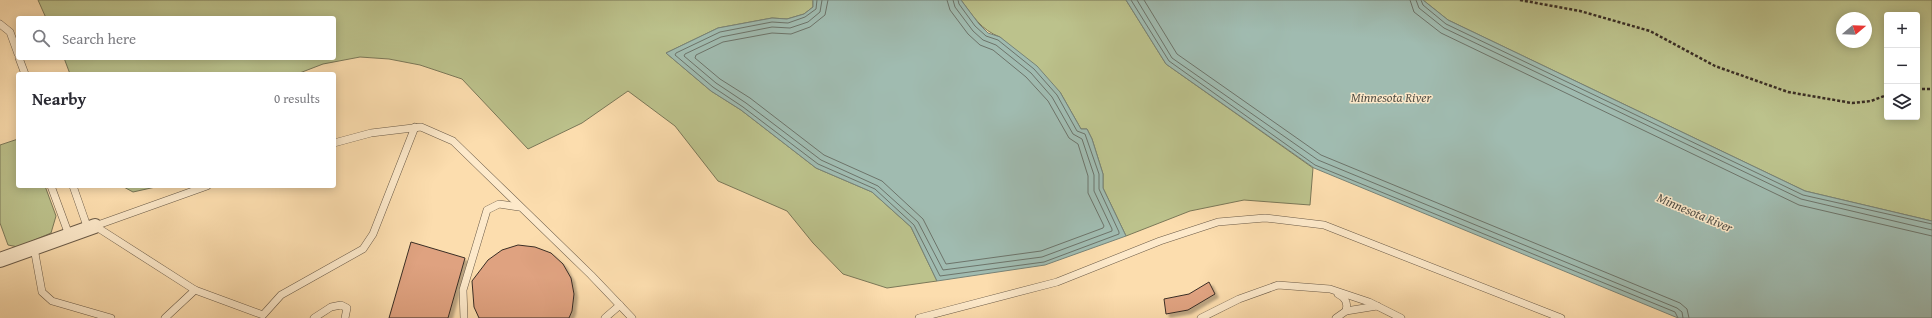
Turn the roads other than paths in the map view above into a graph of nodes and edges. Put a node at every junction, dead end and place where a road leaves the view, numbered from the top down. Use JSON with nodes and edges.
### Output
{"nodes":[{"id":1,"x":0,"y":24,"type":"edge"},
{"id":2,"x":16,"y":48,"type":"edge"},
{"id":3,"x":20,"y":60,"type":"edge"},
{"id":4,"x":25,"y":72,"type":"edge"},
{"id":5,"x":415,"y":127,"type":"junction"},
{"id":6,"x":336,"y":142,"type":"edge"},
{"id":7,"x":52,"y":188,"type":"edge"},
{"id":8,"x":74,"y":188,"type":"edge"},
{"id":9,"x":201,"y":188,"type":"edge"},
{"id":10,"x":519,"y":207,"type":"junction"},
{"id":11,"x":92,"y":227,"type":"junction"},
{"id":12,"x":69,"y":235,"type":"junction"},
{"id":13,"x":34,"y":248,"type":"junction"},
{"id":14,"x":0,"y":260,"type":"edge"},
{"id":15,"x":1330,"y":289,"type":"junction"},
{"id":16,"x":195,"y":290,"type":"junction"},
{"id":17,"x":620,"y":305,"type":"junction"},
{"id":18,"x":1377,"y":306,"type":"junction"},
{"id":19,"x":1346,"y":311,"type":"junction"},
{"id":20,"x":266,"y":317,"type":"edge"},
{"id":21,"x":111,"y":318,"type":"edge"},
{"id":22,"x":165,"y":318,"type":"edge"},
{"id":23,"x":314,"y":318,"type":"edge"},
{"id":24,"x":345,"y":318,"type":"edge"},
{"id":25,"x":464,"y":318,"type":"edge"},
{"id":26,"x":605,"y":318,"type":"edge"},
{"id":27,"x":632,"y":318,"type":"edge"},
{"id":28,"x":919,"y":318,"type":"edge"},
{"id":29,"x":1201,"y":318,"type":"edge"},
{"id":30,"x":1336,"y":318,"type":"edge"},
{"id":31,"x":1401,"y":318,"type":"edge"},
{"id":32,"x":1560,"y":318,"type":"edge"}],
"edges":[{"from":1,"to":2,"type":"lane"},
{"from":3,"to":4,"type":"lane"},
{"from":5,"to":6,"type":"lane"},
{"from":5,"to":10,"type":"lane"},
{"from":5,"to":20,"type":"lane"},
{"from":7,"to":12,"type":"lane"},
{"from":8,"to":11,"type":"lane"},
{"from":9,"to":11,"type":"lane"},
{"from":10,"to":17,"type":"lane"},
{"from":10,"to":25,"type":"lane"},
{"from":11,"to":12,"type":"street"},
{"from":11,"to":16,"type":"lane"},
{"from":12,"to":13,"type":"street"},
{"from":13,"to":14,"type":"street"},
{"from":13,"to":21,"type":"lane"},
{"from":15,"to":18,"type":"lane"},
{"from":15,"to":19,"type":"lane"},
{"from":15,"to":29,"type":"lane"},
{"from":16,"to":20,"type":"lane"},
{"from":16,"to":22,"type":"lane"},
{"from":17,"to":26,"type":"lane"},
{"from":17,"to":27,"type":"lane"},
{"from":18,"to":19,"type":"lane"},
{"from":18,"to":31,"type":"lane"},
{"from":19,"to":30,"type":"lane"},
{"from":23,"to":24,"type":"lane"},
{"from":28,"to":32,"type":"lane"}]}
